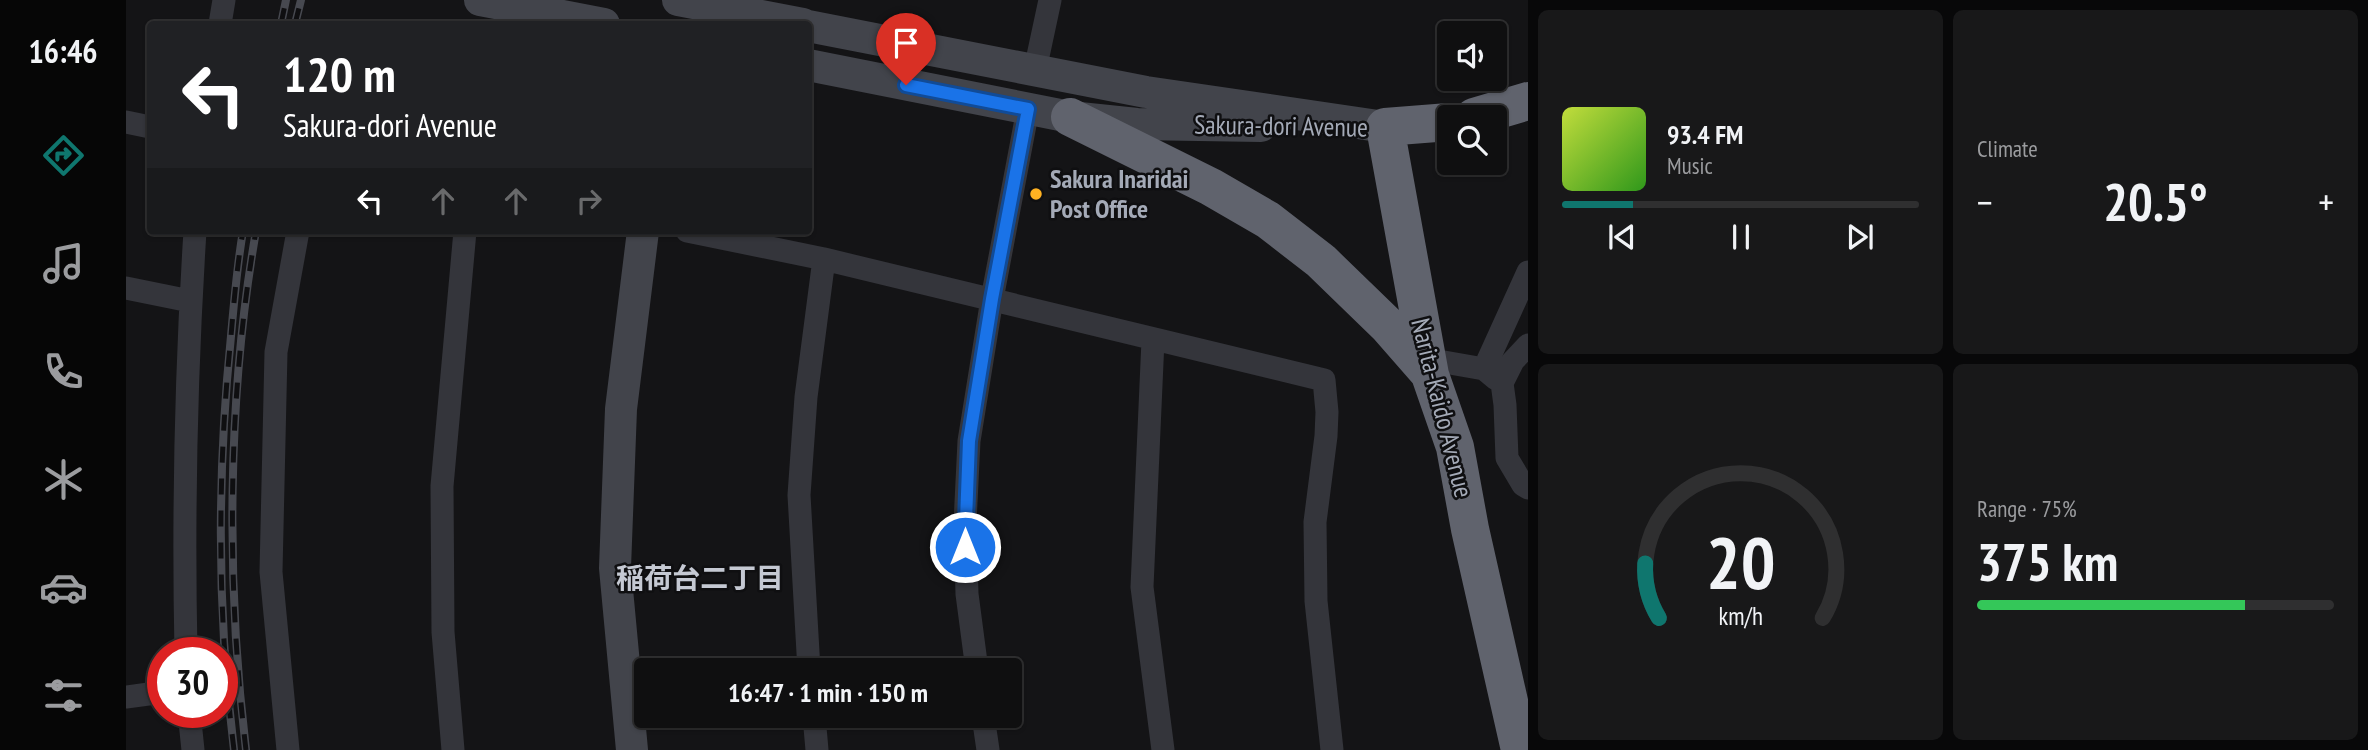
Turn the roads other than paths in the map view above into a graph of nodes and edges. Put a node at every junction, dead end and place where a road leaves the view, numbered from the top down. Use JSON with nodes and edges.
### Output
{"nodes":[{"id":1,"x":224,"y":0,"type":"edge"},
{"id":2,"x":480,"y":0,"type":"edge"},
{"id":3,"x":1050,"y":0,"type":"edge"},
{"id":4,"x":685,"y":7,"type":"edge"},
{"id":5,"x":220,"y":21,"type":"edge"},
{"id":6,"x":588,"y":21,"type":"edge"},
{"id":7,"x":782,"y":21,"type":"edge"},
{"id":8,"x":812,"y":27,"type":"edge"},
{"id":9,"x":812,"y":66,"type":"edge"},
{"id":10,"x":1035,"y":70,"type":"junction"},
{"id":11,"x":1528,"y":101,"type":"edge"},
{"id":12,"x":1507,"y":107,"type":"edge"},
{"id":13,"x":1028,"y":109,"type":"junction"},
{"id":14,"x":1070,"y":117,"type":"junction"},
{"id":15,"x":126,"y":122,"type":"edge"},
{"id":16,"x":1437,"y":123,"type":"edge"},
{"id":17,"x":147,"y":126,"type":"edge"},
{"id":18,"x":1385,"y":127,"type":"junction"},
{"id":19,"x":195,"y":235,"type":"edge"},
{"id":20,"x":297,"y":235,"type":"edge"},
{"id":21,"x":465,"y":235,"type":"edge"},
{"id":22,"x":643,"y":235,"type":"edge"},
{"id":23,"x":707,"y":235,"type":"edge"},
{"id":24,"x":824,"y":259,"type":"junction"},
{"id":25,"x":1528,"y":272,"type":"edge"},
{"id":26,"x":126,"y":288,"type":"edge"},
{"id":27,"x":992,"y":299,"type":"junction"},
{"id":28,"x":190,"y":301,"type":"junction"},
{"id":29,"x":1153,"y":340,"type":"junction"},
{"id":30,"x":1528,"y":345,"type":"edge"},
{"id":31,"x":1429,"y":367,"type":"junction"},
{"id":32,"x":1493,"y":376,"type":"junction"},
{"id":33,"x":1528,"y":488,"type":"edge"},
{"id":34,"x":186,"y":637,"type":"edge"},
{"id":35,"x":808,"y":658,"type":"edge"},
{"id":36,"x":975,"y":658,"type":"edge"},
{"id":37,"x":147,"y":694,"type":"edge"},
{"id":38,"x":126,"y":697,"type":"edge"},
{"id":39,"x":191,"y":728,"type":"edge"},
{"id":40,"x":815,"y":728,"type":"edge"},
{"id":41,"x":985,"y":728,"type":"edge"},
{"id":42,"x":193,"y":750,"type":"edge"},
{"id":43,"x":288,"y":750,"type":"edge"},
{"id":44,"x":453,"y":750,"type":"edge"},
{"id":45,"x":632,"y":750,"type":"edge"},
{"id":46,"x":817,"y":750,"type":"edge"},
{"id":47,"x":988,"y":750,"type":"edge"},
{"id":48,"x":1163,"y":750,"type":"edge"},
{"id":49,"x":1332,"y":750,"type":"edge"},
{"id":50,"x":1520,"y":750,"type":"edge"}],
"edges":[{"from":1,"to":5,"type":"street"},
{"from":2,"to":6,"type":"street"},
{"from":3,"to":10,"type":"street"},
{"from":4,"to":7,"type":"street"},
{"from":8,"to":10,"type":"street","name":"Sakura-dori Avenue"},
{"from":9,"to":13,"type":"street","name":"Sakura-dori Avenue"},
{"from":10,"to":18,"type":"street","name":"Sakura-dori Avenue"},
{"from":11,"to":12,"type":"highway"},
{"from":13,"to":14,"type":"street","name":"Sakura-dori Avenue"},
{"from":13,"to":27,"type":"street"},
{"from":14,"to":18,"type":"street","name":"Sakura-dori Avenue"},
{"from":14,"to":31,"type":"highway"},
{"from":15,"to":17,"type":"street"},
{"from":16,"to":18,"type":"highway"},
{"from":18,"to":31,"type":"highway","name":"Narita-Kaido Avenue"},
{"from":19,"to":28,"type":"street"},
{"from":20,"to":43,"type":"street"},
{"from":21,"to":44,"type":"street"},
{"from":22,"to":45,"type":"street"},
{"from":23,"to":24,"type":"street"},
{"from":24,"to":27,"type":"street"},
{"from":24,"to":35,"type":"street"},
{"from":25,"to":32,"type":"street"},
{"from":26,"to":28,"type":"street"},
{"from":27,"to":29,"type":"street"},
{"from":27,"to":36,"type":"street"},
{"from":28,"to":34,"type":"street"},
{"from":29,"to":48,"type":"street"},
{"from":29,"to":49,"type":"street"},
{"from":30,"to":32,"type":"street"},
{"from":31,"to":32,"type":"street"},
{"from":31,"to":50,"type":"highway","name":"Narita-Kaido Avenue"},
{"from":32,"to":33,"type":"street"},
{"from":37,"to":38,"type":"street"},
{"from":39,"to":42,"type":"street"},
{"from":40,"to":46,"type":"street"},
{"from":41,"to":47,"type":"street"}]}
